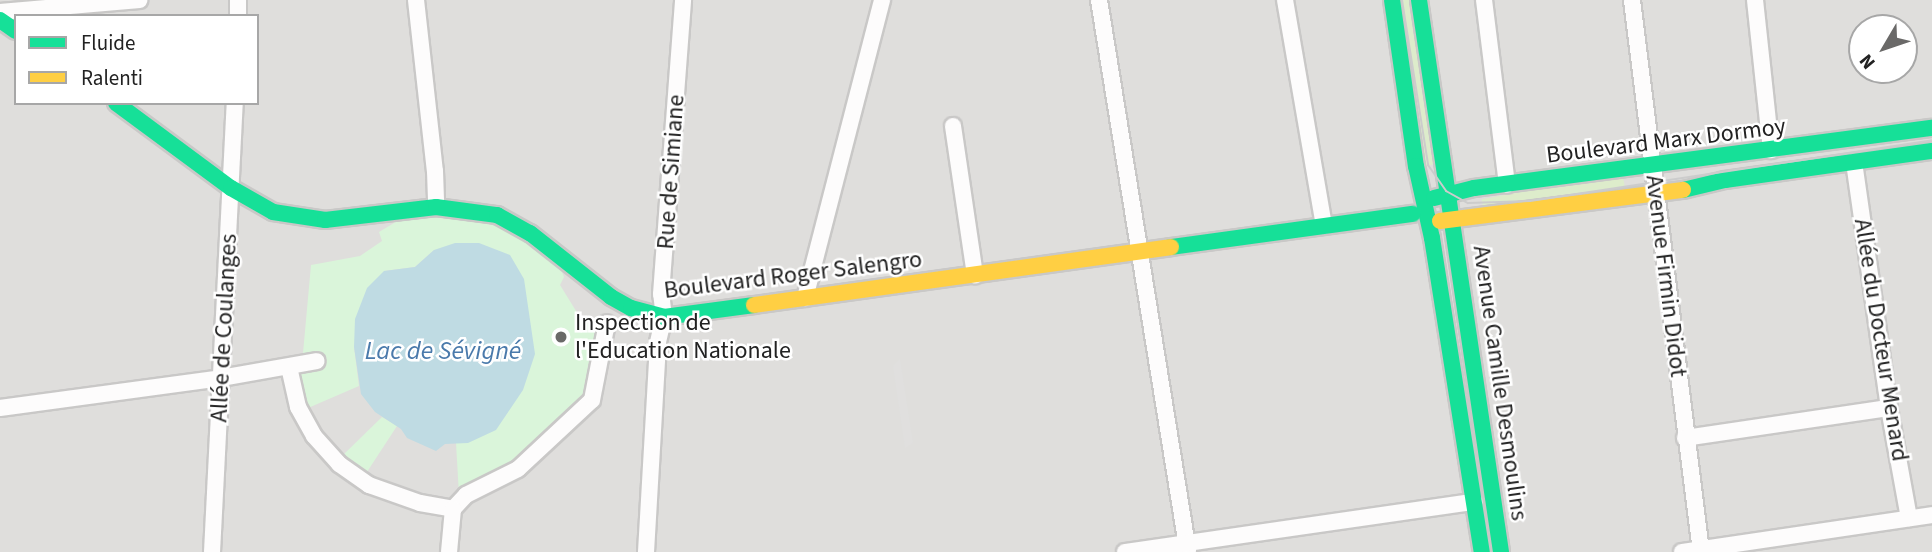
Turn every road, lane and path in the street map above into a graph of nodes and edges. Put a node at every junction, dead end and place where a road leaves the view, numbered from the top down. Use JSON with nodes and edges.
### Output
{"nodes":[{"id":1,"x":139,"y":0,"type":"edge"},
{"id":2,"x":416,"y":0,"type":"edge"},
{"id":3,"x":682,"y":0,"type":"edge"},
{"id":4,"x":883,"y":0,"type":"edge"},
{"id":5,"x":1099,"y":0,"type":"edge"},
{"id":6,"x":1285,"y":0,"type":"edge"},
{"id":7,"x":1392,"y":0,"type":"edge"},
{"id":8,"x":1419,"y":0,"type":"edge"},
{"id":9,"x":1484,"y":0,"type":"edge"},
{"id":10,"x":1633,"y":0,"type":"edge"},
{"id":11,"x":1755,"y":0,"type":"edge"},
{"id":12,"x":0,"y":12,"type":"edge"},
{"id":13,"x":119,"y":105,"type":"edge"},
{"id":14,"x":235,"y":105,"type":"edge"},
{"id":15,"x":953,"y":126,"type":"dead end"},
{"id":16,"x":1932,"y":128,"type":"edge"},
{"id":17,"x":1771,"y":150,"type":"junction"},
{"id":18,"x":1932,"y":150,"type":"edge"},
{"id":19,"x":1854,"y":162,"type":"junction"},
{"id":20,"x":1652,"y":164,"type":"junction"},
{"id":21,"x":1507,"y":186,"type":"junction"},
{"id":22,"x":231,"y":188,"type":"junction"},
{"id":23,"x":1656,"y":193,"type":"junction"},
{"id":24,"x":1449,"y":194,"type":"junction"},
{"id":25,"x":436,"y":207,"type":"junction"},
{"id":26,"x":1421,"y":212,"type":"junction"},
{"id":27,"x":1453,"y":220,"type":"junction"},
{"id":28,"x":1324,"y":226,"type":"junction"},
{"id":29,"x":1142,"y":252,"type":"junction"},
{"id":30,"x":975,"y":275,"type":"junction"},
{"id":31,"x":805,"y":298,"type":"junction"},
{"id":32,"x":664,"y":317,"type":"junction"},
{"id":33,"x":607,"y":324,"type":"dead end"},
{"id":34,"x":317,"y":361,"type":"dead end"},
{"id":35,"x":289,"y":367,"type":"junction"},
{"id":36,"x":221,"y":378,"type":"junction"},
{"id":37,"x":0,"y":408,"type":"edge"},
{"id":38,"x":1889,"y":408,"type":"junction"},
{"id":39,"x":1685,"y":439,"type":"junction"},
{"id":40,"x":1474,"y":502,"type":"junction"},
{"id":41,"x":453,"y":509,"type":"junction"},
{"id":42,"x":1932,"y":515,"type":"edge"},
{"id":43,"x":1909,"y":518,"type":"junction"},
{"id":44,"x":1187,"y":547,"type":"edge"},
{"id":45,"x":1701,"y":551,"type":"edge"},
{"id":46,"x":212,"y":552,"type":"edge"},
{"id":47,"x":449,"y":552,"type":"edge"},
{"id":48,"x":646,"y":552,"type":"edge"},
{"id":49,"x":1125,"y":552,"type":"edge"},
{"id":50,"x":1482,"y":552,"type":"edge"},
{"id":51,"x":1501,"y":552,"type":"edge"},
{"id":52,"x":1682,"y":552,"type":"edge"}],
"edges":[{"from":1,"to":12,"type":"street"},
{"from":2,"to":25,"type":"street"},
{"from":3,"to":32,"type":"street","name":"Rue de Simiane"},
{"from":4,"to":31,"type":"street"},
{"from":5,"to":29,"type":"street"},
{"from":6,"to":28,"type":"street"},
{"from":7,"to":26,"type":"main road","name":"Avenue Camille Desmoulins"},
{"from":8,"to":24,"type":"main road","name":"Avenue Camille Desmoulins"},
{"from":9,"to":21,"type":"street"},
{"from":10,"to":20,"type":"street","name":"Avenue Firmin Didot"},
{"from":11,"to":17,"type":"street"},
{"from":13,"to":22,"type":"main road","name":"Boulevard Roger Salengro"},
{"from":14,"to":22,"type":"street","name":"Allée de Coulanges"},
{"from":15,"to":30,"type":"street"},
{"from":16,"to":17,"type":"main road","name":"Boulevard Marx Dormoy"},
{"from":17,"to":20,"type":"main road","name":"Boulevard Marx Dormoy"},
{"from":18,"to":19,"type":"main road","name":"Boulevard Marx Dormoy"},
{"from":19,"to":23,"type":"main road","name":"Boulevard Marx Dormoy"},
{"from":19,"to":38,"type":"street","name":"Allée du Docteur Menard"},
{"from":20,"to":21,"type":"main road","name":"Boulevard Marx Dormoy"},
{"from":20,"to":23,"type":"street","name":"Avenue Firmin Didot"},
{"from":21,"to":24,"type":"main road","name":"Boulevard Marx Dormoy"},
{"from":22,"to":25,"type":"main road","name":"Boulevard Roger Salengro"},
{"from":22,"to":36,"type":"street","name":"Allée de Coulanges"},
{"from":23,"to":27,"type":"main road","name":"Boulevard Marx Dormoy"},
{"from":23,"to":39,"type":"street","name":"Avenue Firmin Didot"},
{"from":24,"to":26,"type":"main road","name":"Boulevard Marx Dormoy"},
{"from":24,"to":27,"type":"main road","name":"Avenue Camille Desmoulins"},
{"from":25,"to":32,"type":"main road","name":"Boulevard Roger Salengro"},
{"from":26,"to":27,"type":"main road","name":"Boulevard Marx Dormoy"},
{"from":26,"to":28,"type":"main road","name":"Boulevard Roger Salengro"},
{"from":26,"to":40,"type":"main road","name":"Avenue Camille Desmoulins"},
{"from":27,"to":51,"type":"main road","name":"Avenue Camille Desmoulins"},
{"from":28,"to":29,"type":"main road","name":"Boulevard Roger Salengro"},
{"from":29,"to":30,"type":"main road","name":"Boulevard Roger Salengro"},
{"from":29,"to":44,"type":"street"},
{"from":30,"to":31,"type":"main road","name":"Boulevard Roger Salengro"},
{"from":31,"to":32,"type":"main road","name":"Boulevard Roger Salengro"},
{"from":32,"to":48,"type":"street","name":"Rue de Simiane"},
{"from":33,"to":41,"type":"street"},
{"from":34,"to":35,"type":"street"},
{"from":35,"to":36,"type":"street"},
{"from":35,"to":41,"type":"street"},
{"from":36,"to":37,"type":"street"},
{"from":36,"to":46,"type":"street","name":"Allée de Coulanges"},
{"from":38,"to":39,"type":"street"},
{"from":38,"to":43,"type":"street","name":"Allée du Docteur Menard"},
{"from":39,"to":45,"type":"street","name":"Avenue Firmin Didot"},
{"from":40,"to":44,"type":"street"},
{"from":40,"to":50,"type":"main road","name":"Avenue Camille Desmoulins"},
{"from":41,"to":47,"type":"street"},
{"from":42,"to":43,"type":"street"},
{"from":43,"to":45,"type":"street"},
{"from":44,"to":49,"type":"street"},
{"from":45,"to":52,"type":"street"}]}
